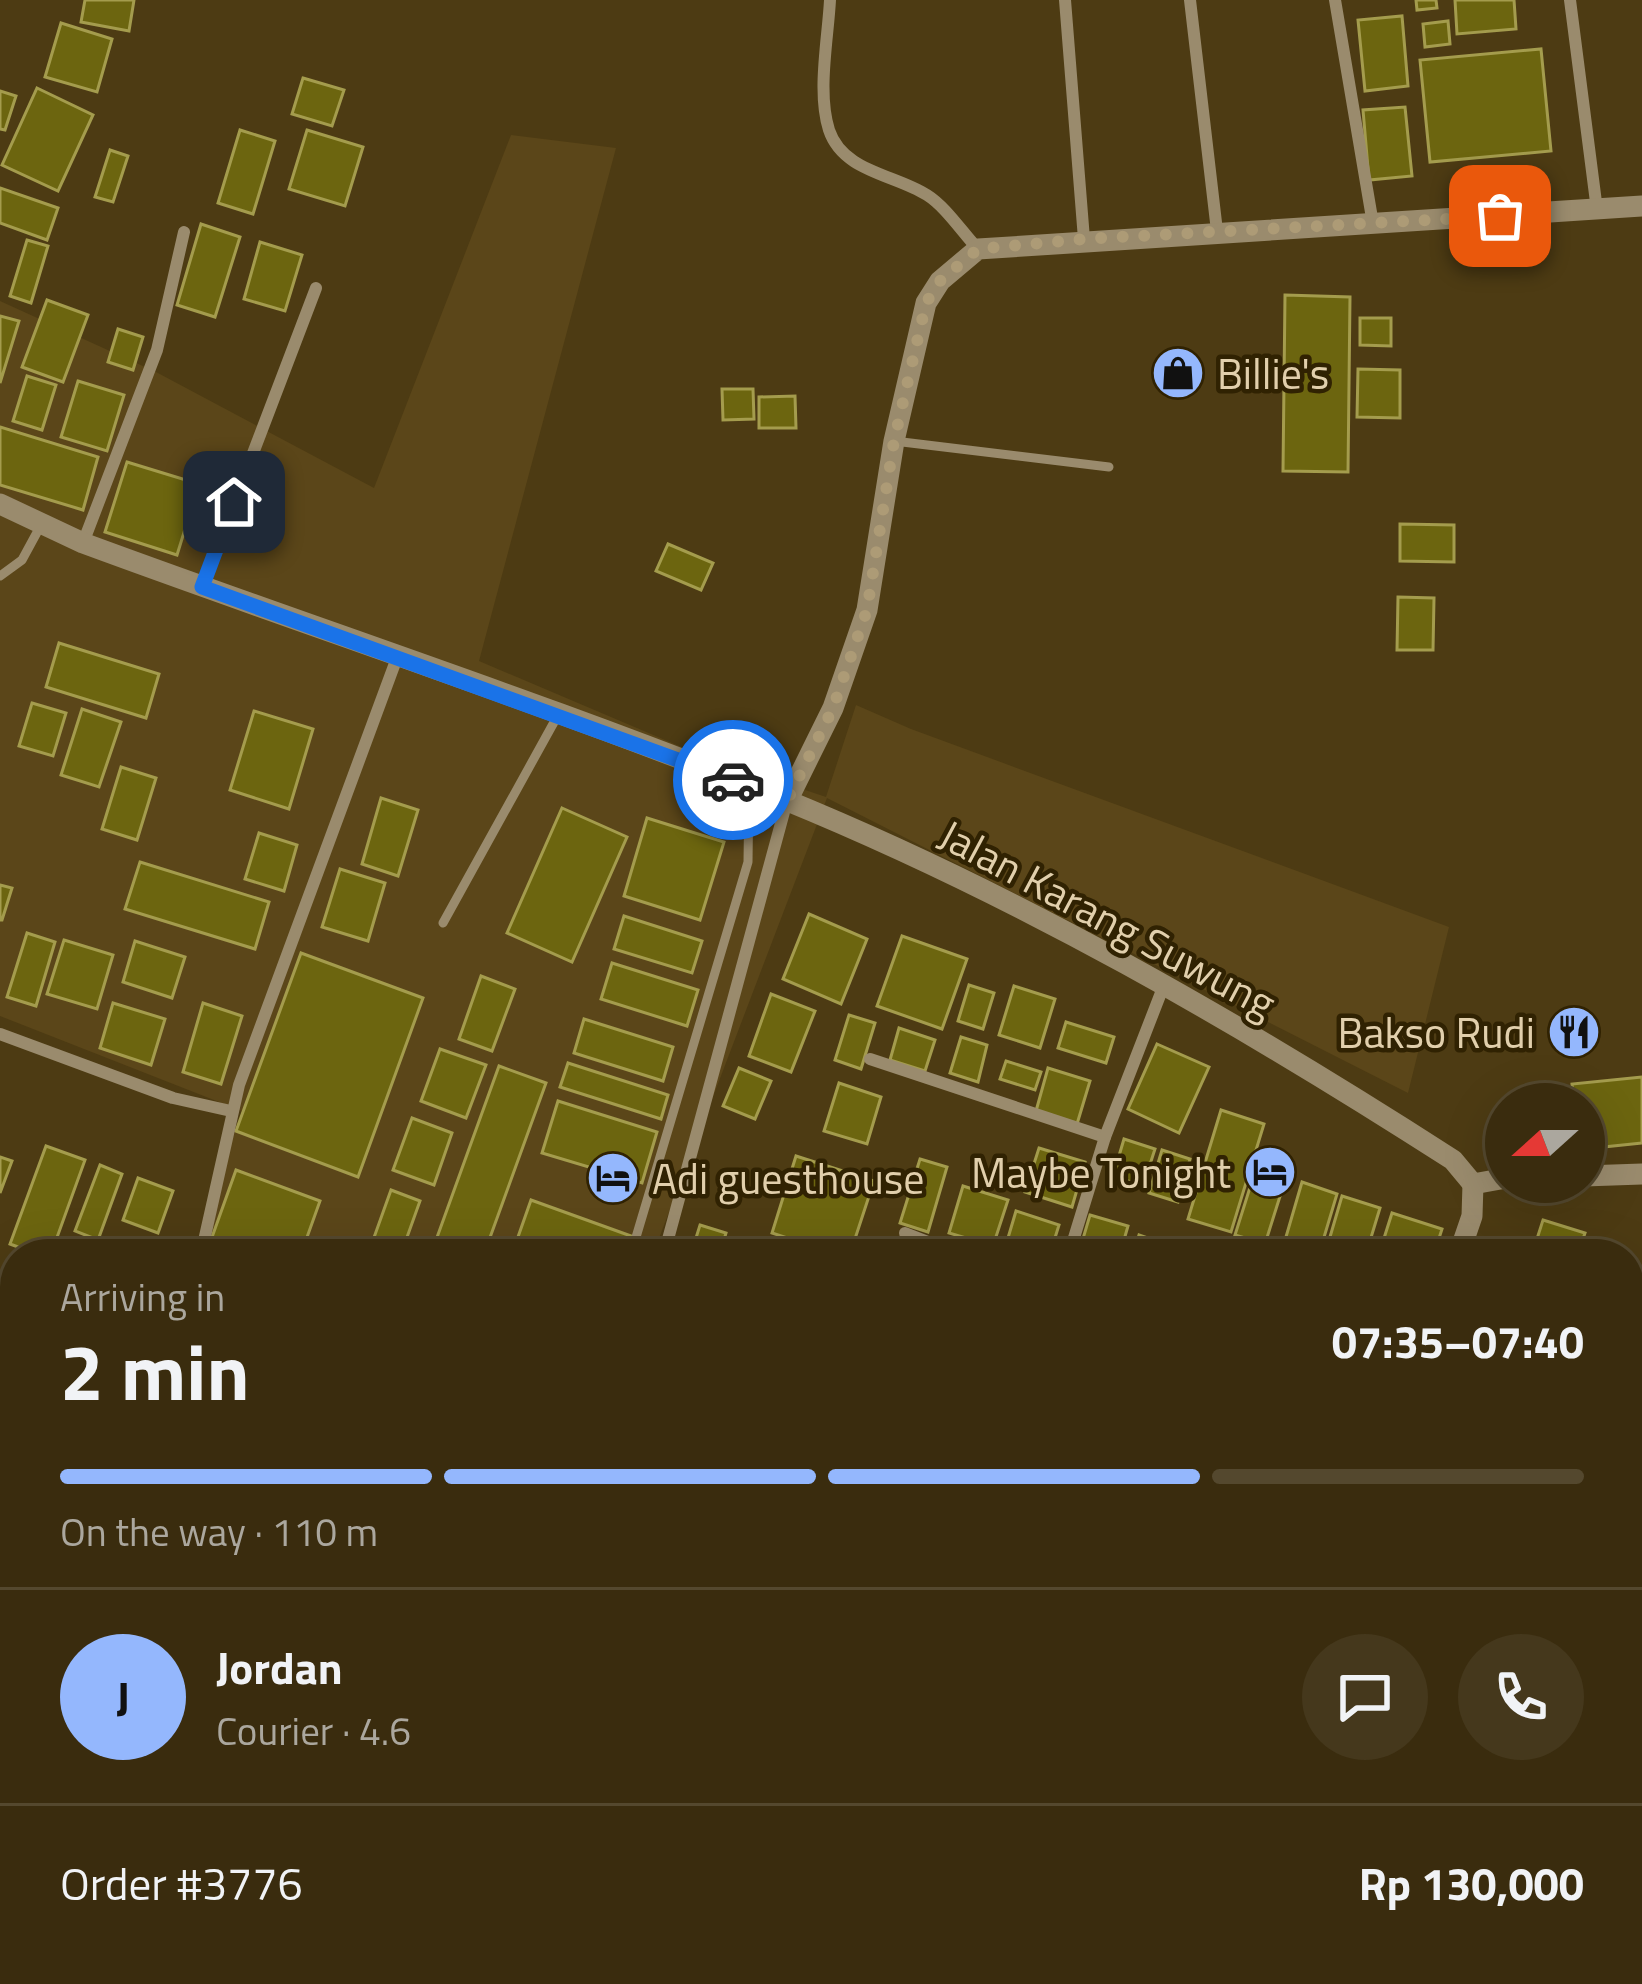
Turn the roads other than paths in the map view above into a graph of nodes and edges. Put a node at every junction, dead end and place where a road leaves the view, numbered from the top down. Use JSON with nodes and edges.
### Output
{"nodes":[{"id":1,"x":830,"y":0,"type":"edge"},
{"id":2,"x":1065,"y":0,"type":"edge"},
{"id":3,"x":1190,"y":0,"type":"edge"},
{"id":4,"x":1335,"y":0,"type":"edge"},
{"id":5,"x":1570,"y":0,"type":"edge"},
{"id":6,"x":1642,"y":206,"type":"edge"},
{"id":7,"x":1597,"y":210,"type":"junction"},
{"id":8,"x":1373,"y":224,"type":"junction"},
{"id":9,"x":1217,"y":231,"type":"junction"},
{"id":10,"x":184,"y":232,"type":"dead end"},
{"id":11,"x":1084,"y":239,"type":"junction"},
{"id":12,"x":978,"y":249,"type":"junction"},
{"id":13,"x":316,"y":288,"type":"dead end"},
{"id":14,"x":894,"y":441,"type":"junction"},
{"id":15,"x":1109,"y":466,"type":"dead end"},
{"id":16,"x":0,"y":504,"type":"edge"},
{"id":17,"x":42,"y":524,"type":"junction"},
{"id":18,"x":83,"y":543,"type":"junction"},
{"id":19,"x":0,"y":576,"type":"edge"},
{"id":20,"x":202,"y":587,"type":"junction"},
{"id":21,"x":398,"y":655,"type":"junction"},
{"id":22,"x":558,"y":715,"type":"junction"},
{"id":23,"x":749,"y":786,"type":"junction"},
{"id":24,"x":787,"y":801,"type":"junction"},
{"id":25,"x":443,"y":923,"type":"dead end"},
{"id":26,"x":1164,"y":983,"type":"junction"},
{"id":27,"x":0,"y":1034,"type":"edge"},
{"id":28,"x":870,"y":1059,"type":"dead end"},
{"id":29,"x":231,"y":1111,"type":"junction"},
{"id":30,"x":1105,"y":1137,"type":"junction"},
{"id":31,"x":1642,"y":1174,"type":"edge"},
{"id":32,"x":1605,"y":1175,"type":"edge"},
{"id":33,"x":1485,"y":1182,"type":"edge"},
{"id":34,"x":1473,"y":1184,"type":"junction"},
{"id":35,"x":905,"y":1233,"type":"dead end"},
{"id":36,"x":204,"y":1239,"type":"edge"},
{"id":37,"x":635,"y":1239,"type":"edge"},
{"id":38,"x":668,"y":1239,"type":"edge"},
{"id":39,"x":920,"y":1239,"type":"edge"},
{"id":40,"x":1074,"y":1239,"type":"edge"},
{"id":41,"x":1464,"y":1239,"type":"edge"}],
"edges":[{"from":1,"to":12,"type":"street"},
{"from":2,"to":11,"type":"street"},
{"from":3,"to":9,"type":"street"},
{"from":4,"to":8,"type":"street"},
{"from":5,"to":7,"type":"street"},
{"from":6,"to":7,"type":"street"},
{"from":7,"to":8,"type":"street"},
{"from":8,"to":9,"type":"street"},
{"from":9,"to":11,"type":"street"},
{"from":10,"to":18,"type":"street"},
{"from":11,"to":12,"type":"street"},
{"from":12,"to":14,"type":"street"},
{"from":13,"to":20,"type":"street"},
{"from":14,"to":15,"type":"lane"},
{"from":14,"to":24,"type":"street"},
{"from":16,"to":17,"type":"street","name":"Jalan Karang Suwung"},
{"from":17,"to":18,"type":"street","name":"Jalan Karang Suwung"},
{"from":17,"to":19,"type":"lane"},
{"from":18,"to":20,"type":"street","name":"Jalan Karang Suwung"},
{"from":20,"to":21,"type":"street","name":"Jalan Karang Suwung"},
{"from":21,"to":22,"type":"street","name":"Jalan Karang Suwung"},
{"from":21,"to":29,"type":"street"},
{"from":22,"to":23,"type":"street","name":"Jalan Karang Suwung"},
{"from":22,"to":25,"type":"lane"},
{"from":23,"to":24,"type":"street","name":"Jalan Karang Suwung"},
{"from":23,"to":37,"type":"lane"},
{"from":24,"to":26,"type":"street","name":"Jalan Karang Suwung"},
{"from":24,"to":38,"type":"street"},
{"from":26,"to":30,"type":"street"},
{"from":26,"to":34,"type":"street","name":"Jalan Karang Suwung"},
{"from":27,"to":29,"type":"street"},
{"from":28,"to":30,"type":"street"},
{"from":29,"to":36,"type":"street"},
{"from":30,"to":40,"type":"street"},
{"from":31,"to":32,"type":"street"},
{"from":33,"to":34,"type":"street"},
{"from":34,"to":41,"type":"street"},
{"from":35,"to":39,"type":"street"}]}
